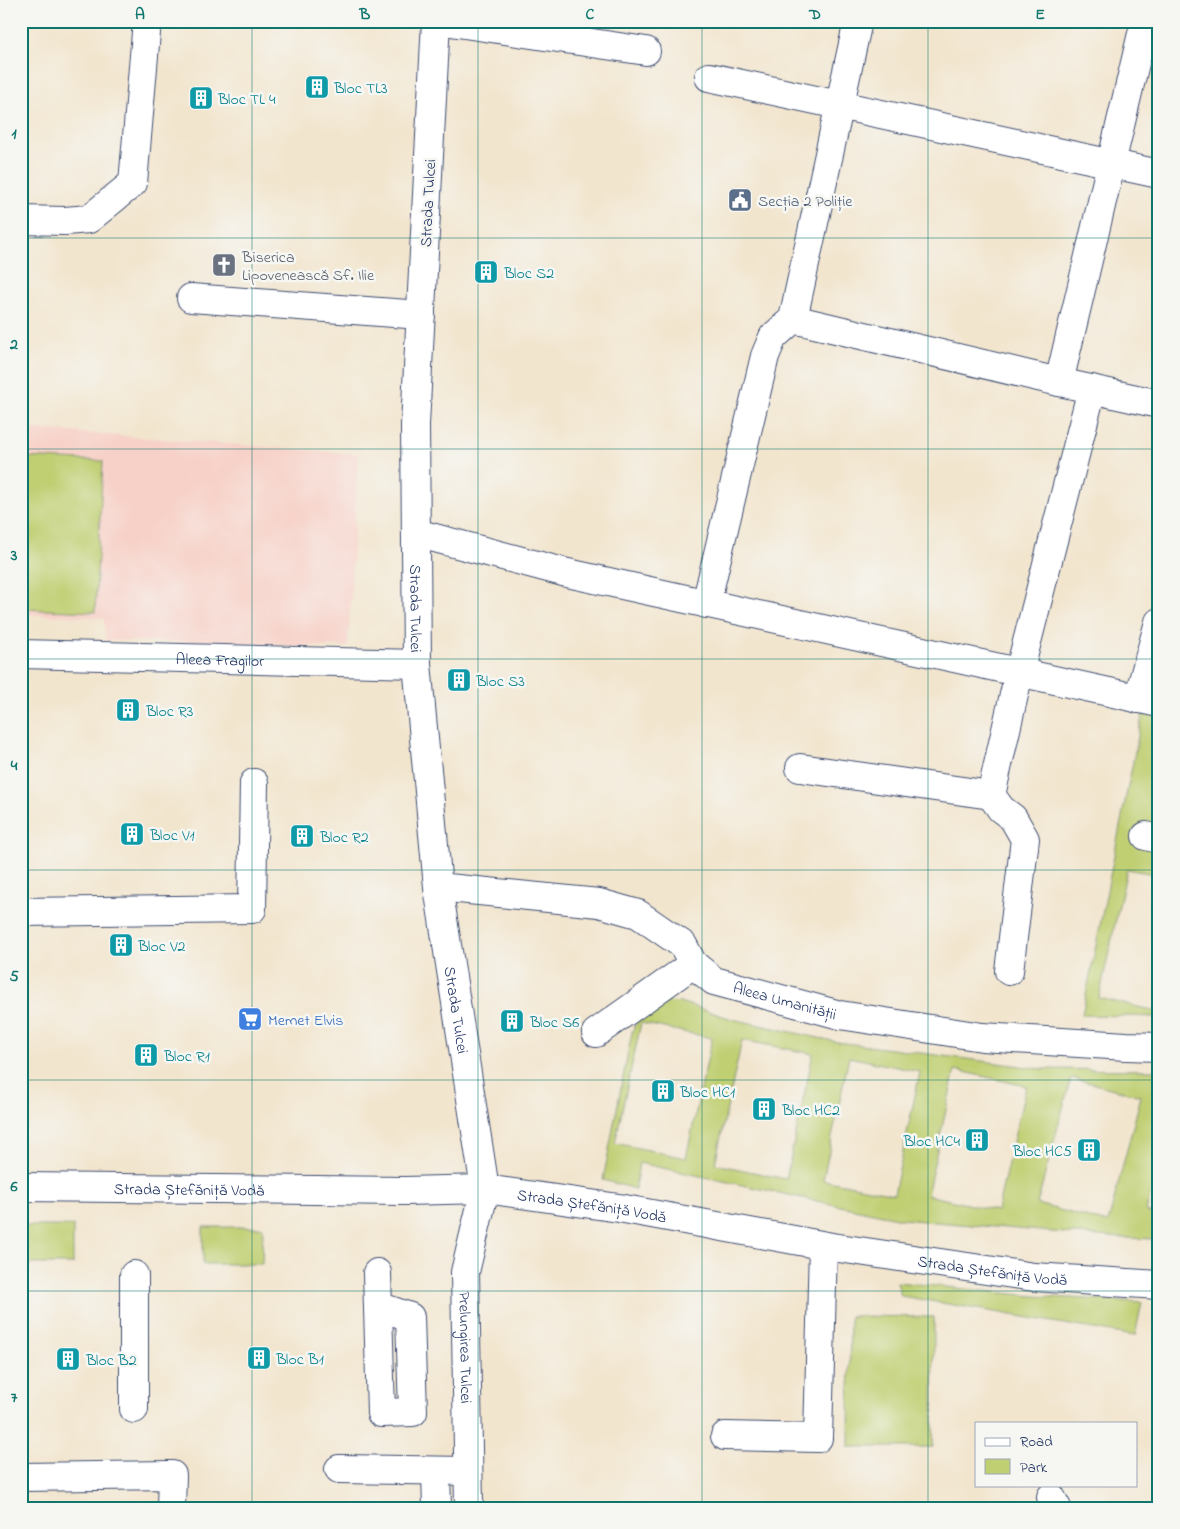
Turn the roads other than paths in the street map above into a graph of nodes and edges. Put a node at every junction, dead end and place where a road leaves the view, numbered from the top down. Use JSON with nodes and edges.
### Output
{"nodes":[{"id":1,"x":147,"y":21,"type":"edge"},
{"id":2,"x":436,"y":21,"type":"edge"},
{"id":3,"x":444,"y":21,"type":"edge"},
{"id":4,"x":858,"y":21,"type":"edge"},
{"id":5,"x":1145,"y":21,"type":"edge"},
{"id":6,"x":646,"y":50,"type":"dead end"},
{"id":7,"x":709,"y":77,"type":"dead end"},
{"id":8,"x":840,"y":105,"type":"junction"},
{"id":9,"x":1112,"y":164,"type":"junction"},
{"id":10,"x":1159,"y":174,"type":"edge"},
{"id":11,"x":21,"y":220,"type":"edge"},
{"id":12,"x":191,"y":298,"type":"dead end"},
{"id":13,"x":421,"y":315,"type":"junction"},
{"id":14,"x":794,"y":319,"type":"junction"},
{"id":15,"x":1059,"y":382,"type":"junction"},
{"id":16,"x":1092,"y":389,"type":"junction"},
{"id":17,"x":1159,"y":404,"type":"edge"},
{"id":18,"x":416,"y":533,"type":"junction"},
{"id":19,"x":706,"y":604,"type":"junction"},
{"id":20,"x":1159,"y":622,"type":"edge"},
{"id":21,"x":21,"y":654,"type":"edge"},
{"id":22,"x":417,"y":664,"type":"junction"},
{"id":23,"x":1019,"y":673,"type":"junction"},
{"id":24,"x":1148,"y":701,"type":"edge"},
{"id":25,"x":800,"y":768,"type":"dead end"},
{"id":26,"x":254,"y":783,"type":"dead end"},
{"id":27,"x":991,"y":795,"type":"junction"},
{"id":28,"x":438,"y":887,"type":"junction"},
{"id":29,"x":21,"y":912,"type":"edge"},
{"id":30,"x":693,"y":964,"type":"junction"},
{"id":31,"x":1010,"y":971,"type":"dead end"},
{"id":32,"x":596,"y":1033,"type":"dead end"},
{"id":33,"x":1159,"y":1046,"type":"edge"},
{"id":34,"x":21,"y":1188,"type":"edge"},
{"id":35,"x":484,"y":1190,"type":"junction"},
{"id":36,"x":823,"y":1246,"type":"junction"},
{"id":37,"x":377,"y":1273,"type":"dead end"},
{"id":38,"x":134,"y":1275,"type":"dead end"},
{"id":39,"x":1159,"y":1285,"type":"edge"},
{"id":40,"x":378,"y":1306,"type":"dead end"},
{"id":41,"x":134,"y":1409,"type":"dead end"},
{"id":42,"x":724,"y":1436,"type":"dead end"},
{"id":43,"x":339,"y":1469,"type":"dead end"},
{"id":44,"x":436,"y":1471,"type":"junction"},
{"id":45,"x":468,"y":1471,"type":"junction"},
{"id":46,"x":21,"y":1476,"type":"edge"},
{"id":47,"x":172,"y":1508,"type":"edge"},
{"id":48,"x":437,"y":1508,"type":"edge"},
{"id":49,"x":469,"y":1508,"type":"edge"}],
"edges":[{"from":1,"to":11,"type":"street"},
{"from":2,"to":13,"type":"street","name":"Strada Tulcei"},
{"from":3,"to":6,"type":"street"},
{"from":4,"to":8,"type":"street"},
{"from":5,"to":9,"type":"street"},
{"from":7,"to":8,"type":"street"},
{"from":8,"to":9,"type":"street"},
{"from":8,"to":14,"type":"street"},
{"from":9,"to":10,"type":"street"},
{"from":9,"to":15,"type":"street"},
{"from":12,"to":13,"type":"street"},
{"from":13,"to":18,"type":"street","name":"Strada Tulcei"},
{"from":14,"to":15,"type":"street"},
{"from":14,"to":19,"type":"street"},
{"from":15,"to":16,"type":"street"},
{"from":16,"to":17,"type":"street"},
{"from":16,"to":23,"type":"street"},
{"from":18,"to":19,"type":"street"},
{"from":18,"to":22,"type":"street","name":"Strada Tulcei"},
{"from":19,"to":23,"type":"street"},
{"from":20,"to":24,"type":"street"},
{"from":21,"to":22,"type":"street","name":"Aleea Fragilor"},
{"from":22,"to":28,"type":"street","name":"Strada Tulcei"},
{"from":23,"to":24,"type":"street"},
{"from":23,"to":27,"type":"street"},
{"from":25,"to":27,"type":"street"},
{"from":26,"to":29,"type":"street"},
{"from":27,"to":31,"type":"street"},
{"from":28,"to":30,"type":"street","name":"Aleea Umanității"},
{"from":28,"to":35,"type":"street","name":"Strada Tulcei"},
{"from":30,"to":32,"type":"street"},
{"from":30,"to":33,"type":"street","name":"Aleea Umanității"},
{"from":34,"to":35,"type":"street","name":"Strada Ștefăniță Vodă"},
{"from":35,"to":36,"type":"street","name":"Strada Ștefăniță Vodă"},
{"from":35,"to":45,"type":"street","name":"Prelungirea Tulcei"},
{"from":36,"to":39,"type":"street","name":"Strada Ștefăniță Vodă"},
{"from":36,"to":42,"type":"street"},
{"from":37,"to":40,"type":"street"},
{"from":38,"to":41,"type":"street"},
{"from":43,"to":44,"type":"street"},
{"from":44,"to":45,"type":"street"},
{"from":44,"to":48,"type":"street"},
{"from":45,"to":49,"type":"street","name":"Prelungirea Tulcei"},
{"from":46,"to":47,"type":"street"}]}
